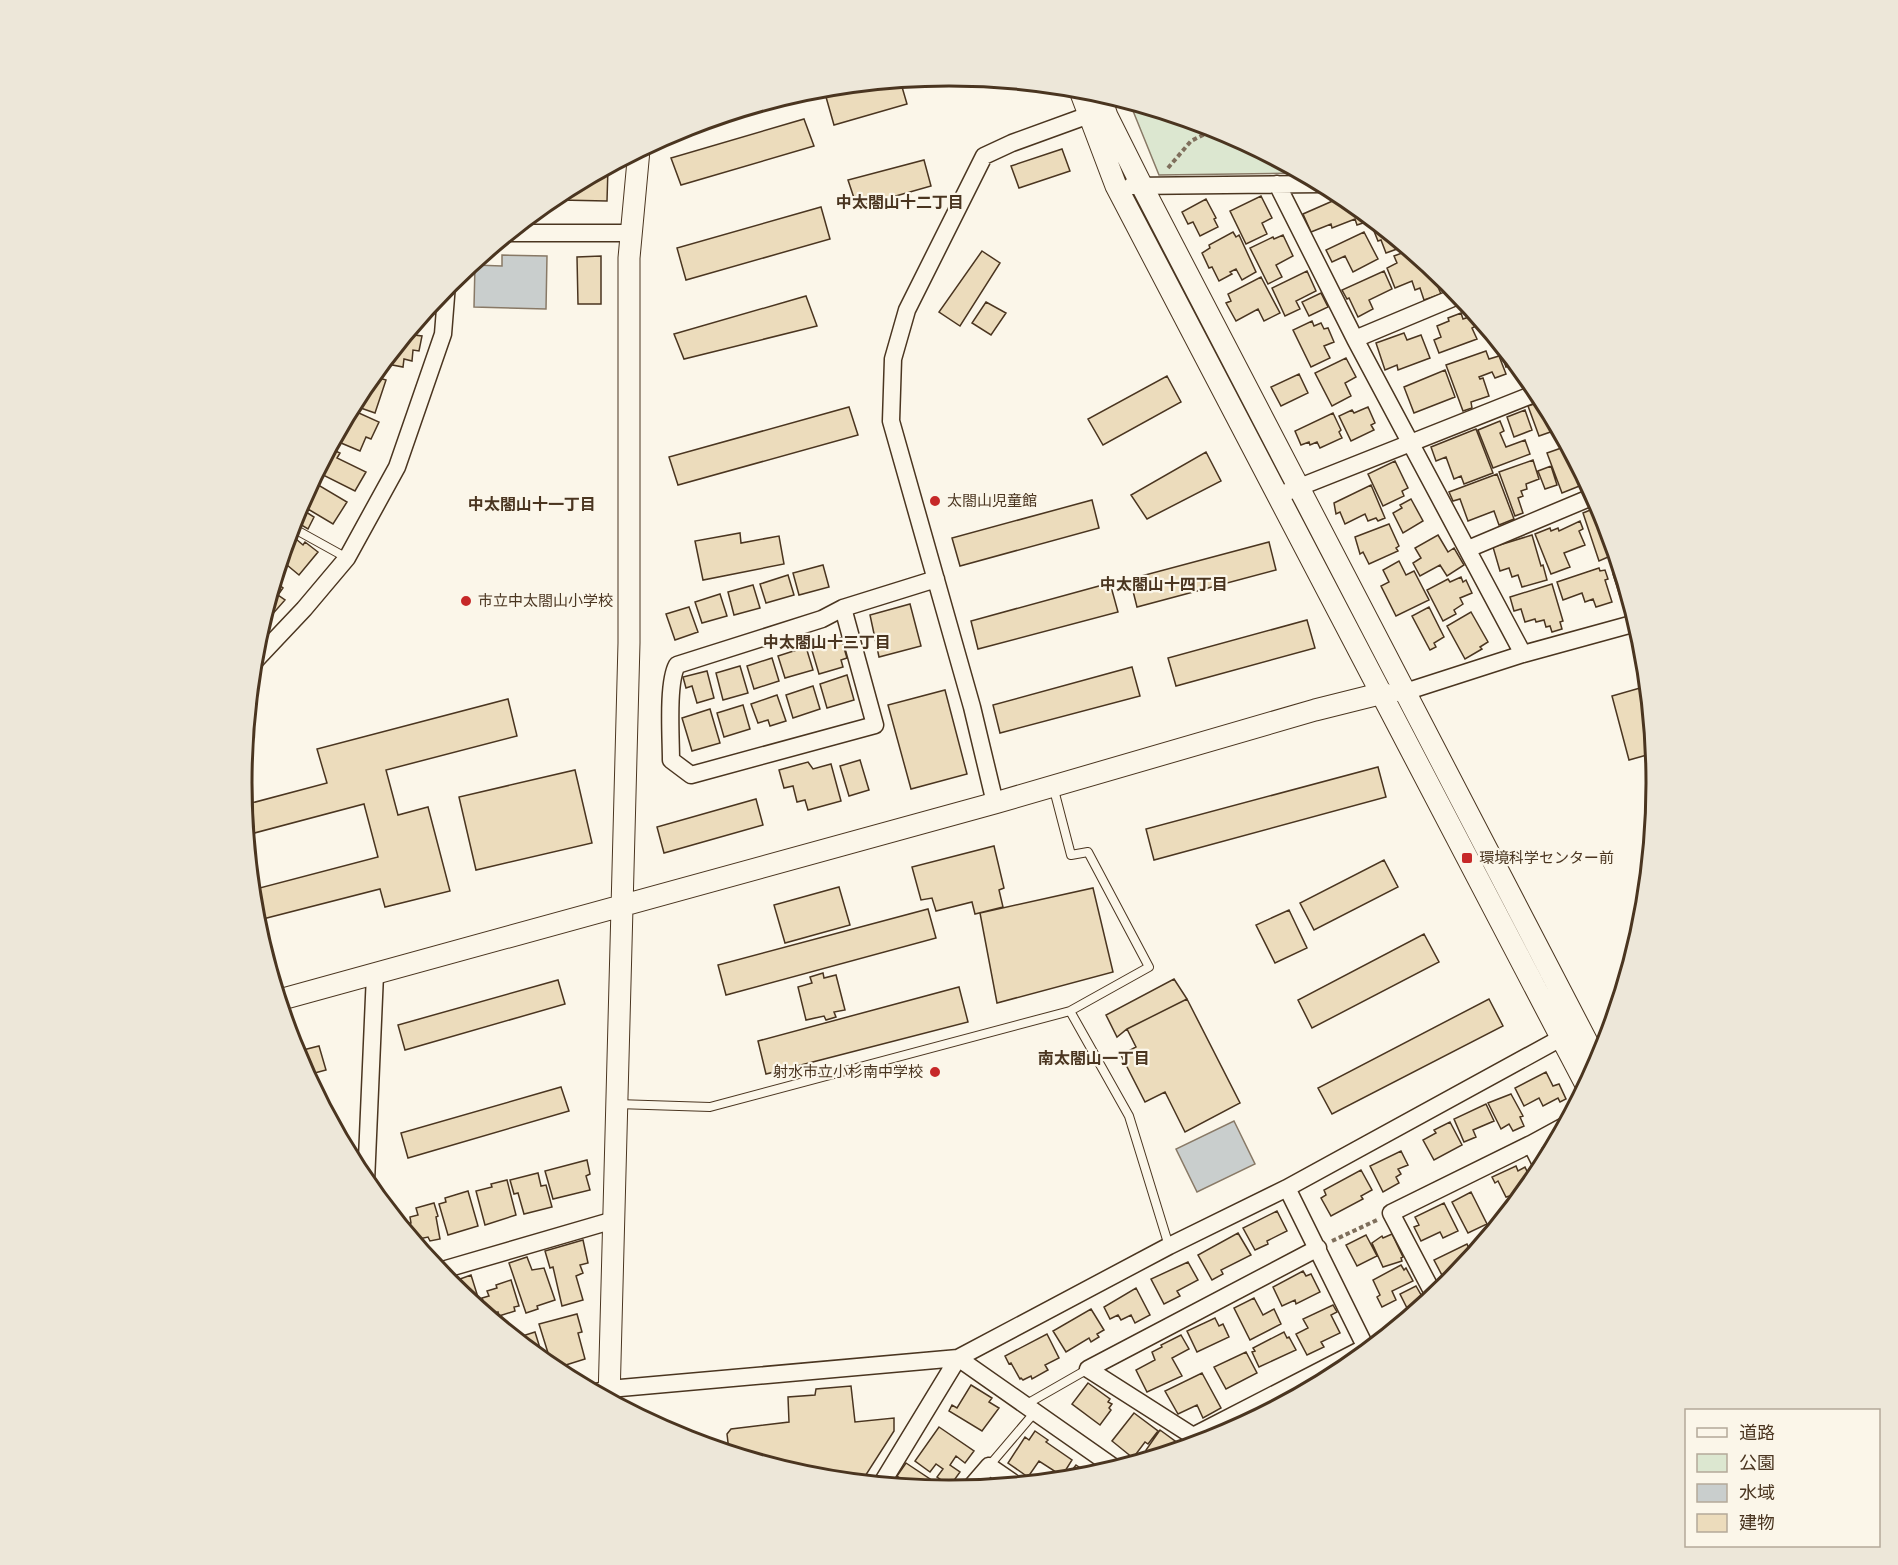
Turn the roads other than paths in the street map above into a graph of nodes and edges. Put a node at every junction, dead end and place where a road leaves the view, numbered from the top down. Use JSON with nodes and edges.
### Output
{"nodes":[{"id":1,"x":1083,"y":99,"type":"edge"},
{"id":2,"x":1103,"y":103,"type":"edge"},
{"id":3,"x":1089,"y":115,"type":"junction"},
{"id":4,"x":638,"y":159,"type":"edge"},
{"id":5,"x":1277,"y":184,"type":"junction"},
{"id":6,"x":1306,"y":184,"type":"edge"},
{"id":7,"x":1116,"y":186,"type":"junction"},
{"id":8,"x":1150,"y":186,"type":"junction"},
{"id":9,"x":521,"y":233,"type":"edge"},
{"id":10,"x":631,"y":233,"type":"junction"},
{"id":11,"x":1451,"y":300,"type":"edge"},
{"id":12,"x":446,"y":301,"type":"edge"},
{"id":13,"x":1355,"y":339,"type":"junction"},
{"id":14,"x":1529,"y":396,"type":"edge"},
{"id":15,"x":1410,"y":442,"type":"junction"},
{"id":16,"x":1299,"y":488,"type":"junction"},
{"id":17,"x":1278,"y":496,"type":"junction"},
{"id":18,"x":1586,"y":500,"type":"edge"},
{"id":19,"x":299,"y":532,"type":"edge"},
{"id":20,"x":1468,"y":549,"type":"junction"},
{"id":21,"x":346,"y":558,"type":"junction"},
{"id":22,"x":936,"y":579,"type":"junction"},
{"id":23,"x":843,"y":608,"type":"junction"},
{"id":24,"x":1628,"y":625,"type":"edge"},
{"id":25,"x":264,"y":651,"type":"edge"},
{"id":26,"x":1523,"y":654,"type":"junction"},
{"id":27,"x":1405,"y":692,"type":"junction"},
{"id":28,"x":1383,"y":693,"type":"junction"},
{"id":29,"x":1052,"y":786,"type":"junction"},
{"id":30,"x":995,"y":802,"type":"junction"},
{"id":31,"x":621,"y":906,"type":"junction"},
{"id":32,"x":375,"y":974,"type":"junction"},
{"id":33,"x":286,"y":998,"type":"edge"},
{"id":34,"x":1070,"y":1011,"type":"junction"},
{"id":35,"x":1561,"y":1038,"type":"junction"},
{"id":36,"x":1592,"y":1051,"type":"edge"},
{"id":37,"x":1581,"y":1076,"type":"edge"},
{"id":38,"x":616,"y":1104,"type":"junction"},
{"id":39,"x":1552,"y":1133,"type":"edge"},
{"id":40,"x":1531,"y":1144,"type":"junction"},
{"id":41,"x":1537,"y":1157,"type":"edge"},
{"id":42,"x":367,"y":1166,"type":"edge"},
{"id":43,"x":1287,"y":1188,"type":"junction"},
{"id":44,"x":614,"y":1220,"type":"junction"},
{"id":45,"x":1168,"y":1246,"type":"junction"},
{"id":46,"x":1318,"y":1248,"type":"junction"},
{"id":47,"x":449,"y":1268,"type":"edge"},
{"id":48,"x":1430,"y":1287,"type":"edge"},
{"id":49,"x":1363,"y":1342,"type":"edge"},
{"id":50,"x":958,"y":1358,"type":"junction"},
{"id":51,"x":1088,"y":1369,"type":"junction"},
{"id":52,"x":1316,"y":1374,"type":"edge"},
{"id":53,"x":605,"y":1389,"type":"edge"},
{"id":54,"x":613,"y":1393,"type":"edge"},
{"id":55,"x":1030,"y":1409,"type":"junction"},
{"id":56,"x":1206,"y":1430,"type":"edge"},
{"id":57,"x":1193,"y":1435,"type":"edge"},
{"id":58,"x":1105,"y":1461,"type":"edge"},
{"id":59,"x":989,"y":1466,"type":"junction"},
{"id":60,"x":887,"y":1477,"type":"edge"},
{"id":61,"x":1005,"y":1477,"type":"edge"},
{"id":62,"x":978,"y":1479,"type":"edge"}],
"edges":[{"from":1,"to":3,"type":"street"},
{"from":2,"to":8,"type":"street"},
{"from":3,"to":7,"type":"street"},
{"from":3,"to":22,"type":"street"},
{"from":4,"to":10,"type":"street"},
{"from":5,"to":6,"type":"street"},
{"from":5,"to":8,"type":"street"},
{"from":5,"to":13,"type":"street"},
{"from":7,"to":8,"type":"street"},
{"from":7,"to":17,"type":"street"},
{"from":8,"to":16,"type":"street"},
{"from":9,"to":10,"type":"street"},
{"from":10,"to":31,"type":"street"},
{"from":11,"to":13,"type":"street"},
{"from":12,"to":21,"type":"street"},
{"from":13,"to":15,"type":"street"},
{"from":14,"to":15,"type":"street"},
{"from":15,"to":16,"type":"street"},
{"from":15,"to":20,"type":"street"},
{"from":16,"to":17,"type":"street"},
{"from":16,"to":27,"type":"street"},
{"from":17,"to":28,"type":"street"},
{"from":18,"to":20,"type":"street"},
{"from":19,"to":21,"type":"lane"},
{"from":20,"to":26,"type":"street"},
{"from":21,"to":25,"type":"street"},
{"from":22,"to":23,"type":"street"},
{"from":22,"to":30,"type":"street"},
{"from":23,"to":23,"type":"street"},
{"from":24,"to":26,"type":"street"},
{"from":26,"to":27,"type":"street"},
{"from":27,"to":28,"type":"street"},
{"from":27,"to":36,"type":"street"},
{"from":28,"to":29,"type":"street"},
{"from":28,"to":35,"type":"street"},
{"from":29,"to":30,"type":"street"},
{"from":29,"to":34,"type":"lane"},
{"from":30,"to":31,"type":"street"},
{"from":31,"to":32,"type":"street"},
{"from":31,"to":38,"type":"street"},
{"from":32,"to":33,"type":"street"},
{"from":32,"to":42,"type":"street"},
{"from":34,"to":38,"type":"lane"},
{"from":34,"to":45,"type":"lane"},
{"from":35,"to":37,"type":"street"},
{"from":35,"to":43,"type":"street"},
{"from":38,"to":44,"type":"street"},
{"from":39,"to":40,"type":"street"},
{"from":40,"to":41,"type":"street"},
{"from":40,"to":48,"type":"street"},
{"from":43,"to":45,"type":"street"},
{"from":43,"to":46,"type":"street"},
{"from":44,"to":47,"type":"street"},
{"from":44,"to":53,"type":"street"},
{"from":45,"to":50,"type":"street"},
{"from":46,"to":49,"type":"street"},
{"from":46,"to":51,"type":"street"},
{"from":50,"to":54,"type":"street"},
{"from":50,"to":55,"type":"street"},
{"from":50,"to":60,"type":"street"},
{"from":51,"to":55,"type":"lane"},
{"from":51,"to":57,"type":"street"},
{"from":52,"to":56,"type":"street"},
{"from":55,"to":58,"type":"street"},
{"from":55,"to":59,"type":"lane"},
{"from":59,"to":61,"type":"street"},
{"from":59,"to":62,"type":"street"}]}
